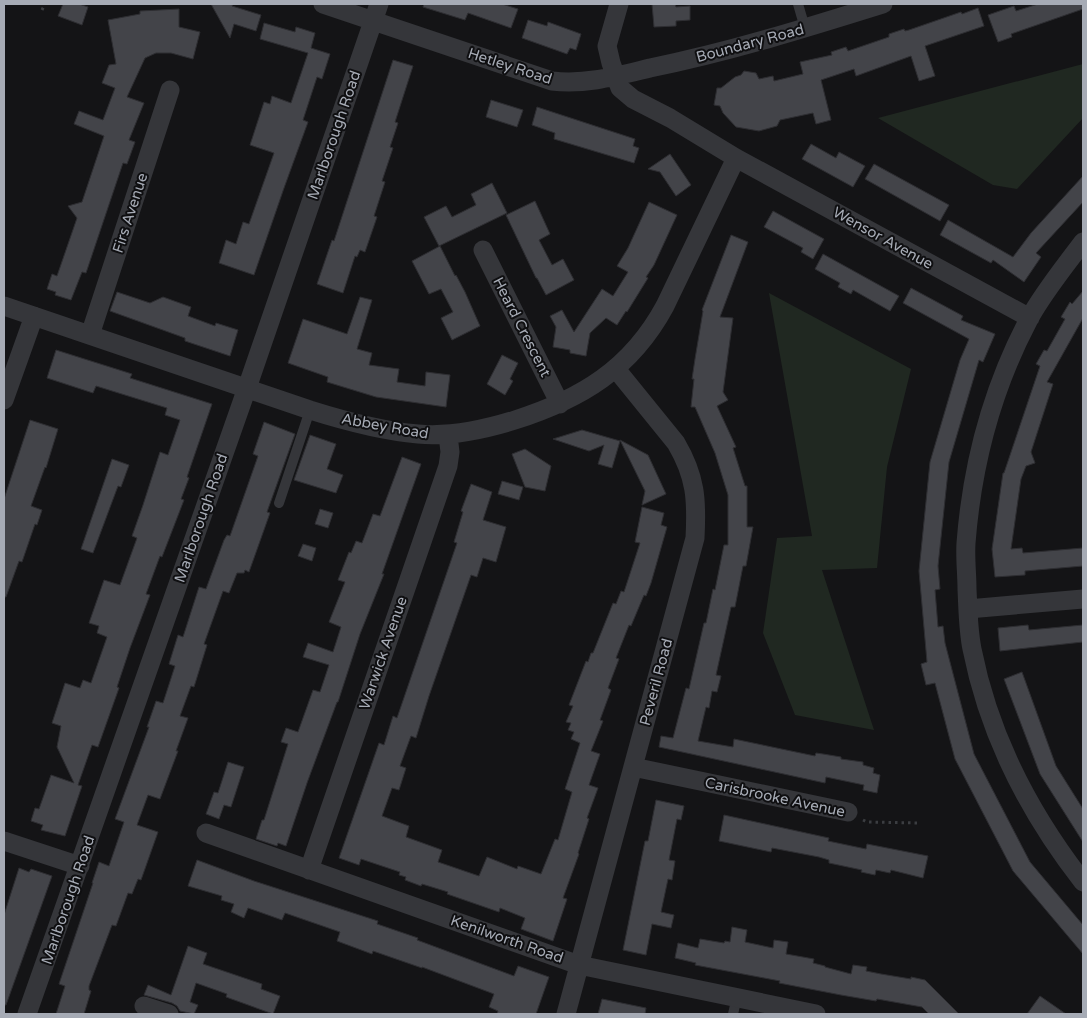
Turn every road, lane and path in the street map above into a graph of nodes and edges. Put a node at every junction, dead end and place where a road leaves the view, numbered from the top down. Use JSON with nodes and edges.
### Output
{"nodes":[{"id":1,"x":45,"y":4,"type":"edge"},
{"id":2,"x":323,"y":4,"type":"edge"},
{"id":3,"x":619,"y":4,"type":"edge"},
{"id":4,"x":798,"y":4,"type":"edge"},
{"id":5,"x":883,"y":4,"type":"edge"},
{"id":6,"x":42,"y":10,"type":"dead end"},
{"id":7,"x":376,"y":12,"type":"edge"},
{"id":8,"x":805,"y":28,"type":"junction"},
{"id":9,"x":616,"y":76,"type":"junction"},
{"id":10,"x":170,"y":90,"type":"dead end"},
{"id":11,"x":736,"y":158,"type":"junction"},
{"id":12,"x":1083,"y":242,"type":"edge"},
{"id":13,"x":483,"y":250,"type":"dead end"},
{"id":14,"x":4,"y":306,"type":"edge"},
{"id":15,"x":34,"y":316,"type":"junction"},
{"id":16,"x":1030,"y":318,"type":"junction"},
{"id":17,"x":90,"y":335,"type":"junction"},
{"id":18,"x":616,"y":369,"type":"junction"},
{"id":19,"x":247,"y":388,"type":"junction"},
{"id":20,"x":4,"y":400,"type":"edge"},
{"id":21,"x":560,"y":404,"type":"junction"},
{"id":22,"x":310,"y":410,"type":"junction"},
{"id":23,"x":448,"y":435,"type":"junction"},
{"id":24,"x":279,"y":503,"type":"dead end"},
{"id":25,"x":1083,"y":599,"type":"edge"},
{"id":26,"x":968,"y":609,"type":"junction"},
{"id":27,"x":633,"y":767,"type":"junction"},
{"id":28,"x":848,"y":812,"type":"joint"},
{"id":29,"x":917,"y":823,"type":"dead end"},
{"id":30,"x":206,"y":833,"type":"dead end"},
{"id":31,"x":4,"y":841,"type":"edge"},
{"id":32,"x":80,"y":866,"type":"junction"},
{"id":33,"x":309,"y":870,"type":"junction"},
{"id":34,"x":1083,"y":882,"type":"edge"},
{"id":35,"x":579,"y":965,"type":"junction"},
{"id":36,"x":144,"y":1006,"type":"dead end"},
{"id":37,"x":735,"y":1006,"type":"edge"},
{"id":38,"x":27,"y":1014,"type":"edge"},
{"id":39,"x":169,"y":1014,"type":"edge"},
{"id":40,"x":566,"y":1014,"type":"edge"},
{"id":41,"x":816,"y":1014,"type":"edge"}],
"edges":[{"from":1,"to":6,"type":"path"},
{"from":2,"to":7,"type":"street","name":"Hetley Road"},
{"from":3,"to":9,"type":"street"},
{"from":4,"to":8,"type":"lane"},
{"from":5,"to":8,"type":"street","name":"Boundary Road"},
{"from":7,"to":9,"type":"street","name":"Hetley Road"},
{"from":7,"to":19,"type":"street","name":"Marlborough Road"},
{"from":8,"to":9,"type":"street","name":"Boundary Road"},
{"from":9,"to":11,"type":"street"},
{"from":10,"to":17,"type":"street","name":"Firs Avenue"},
{"from":11,"to":16,"type":"street","name":"Wensor Avenue"},
{"from":11,"to":18,"type":"street","name":"Abbey Road"},
{"from":12,"to":16,"type":"street"},
{"from":13,"to":21,"type":"street","name":"Heard Crescent"},
{"from":14,"to":15,"type":"street","name":"Abbey Road"},
{"from":15,"to":17,"type":"street","name":"Abbey Road"},
{"from":15,"to":20,"type":"street"},
{"from":16,"to":26,"type":"street"},
{"from":17,"to":19,"type":"street","name":"Abbey Road"},
{"from":18,"to":21,"type":"street","name":"Abbey Road"},
{"from":18,"to":27,"type":"street","name":"Peveril Road"},
{"from":19,"to":22,"type":"street","name":"Abbey Road"},
{"from":19,"to":32,"type":"street","name":"Marlborough Road"},
{"from":21,"to":23,"type":"street","name":"Abbey Road"},
{"from":22,"to":23,"type":"street","name":"Abbey Road"},
{"from":22,"to":24,"type":"lane"},
{"from":23,"to":33,"type":"street","name":"Warwick Avenue"},
{"from":25,"to":26,"type":"street"},
{"from":26,"to":34,"type":"street"},
{"from":27,"to":28,"type":"street","name":"Carisbrooke Avenue"},
{"from":27,"to":35,"type":"street","name":"Peveril Road"},
{"from":28,"to":29,"type":"path","name":"Carisbrooke Avenue"},
{"from":30,"to":33,"type":"street","name":"Kenilworth Road"},
{"from":31,"to":32,"type":"street"},
{"from":32,"to":38,"type":"street","name":"Marlborough Road"},
{"from":33,"to":35,"type":"street","name":"Kenilworth Road"},
{"from":35,"to":37,"type":"street","name":"Kenilworth Road"},
{"from":35,"to":40,"type":"street","name":"Peveril Road"},
{"from":36,"to":39,"type":"street"},
{"from":37,"to":41,"type":"street","name":"Kenilworth Road"}]}
